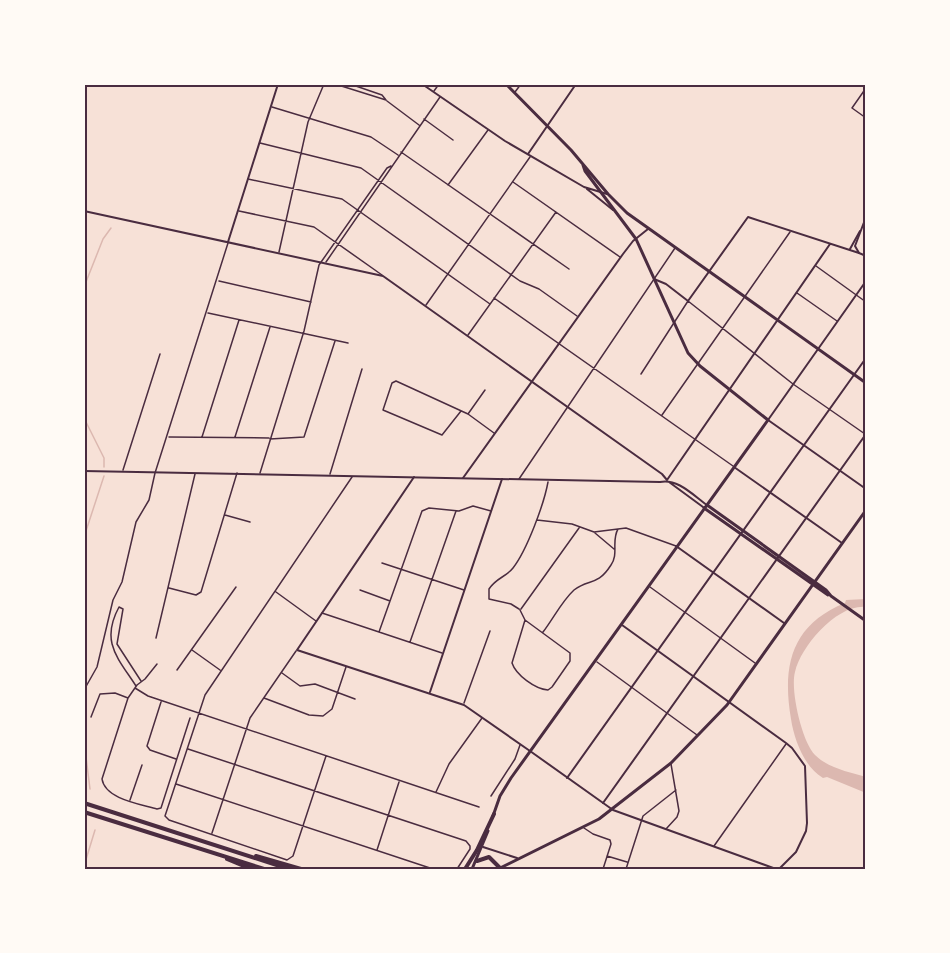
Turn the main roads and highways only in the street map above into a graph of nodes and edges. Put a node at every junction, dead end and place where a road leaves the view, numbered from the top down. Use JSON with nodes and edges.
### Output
{"nodes":[{"id":1,"x":506,"y":84,"type":"edge"},
{"id":2,"x":583,"y":165,"type":"junction"},
{"id":3,"x":866,"y":383,"type":"edge"},
{"id":4,"x":706,"y":507,"type":"junction"},
{"id":5,"x":866,"y":510,"type":"edge"},
{"id":6,"x":813,"y":584,"type":"junction"},
{"id":7,"x":866,"y":621,"type":"edge"},
{"id":8,"x":84,"y":803,"type":"edge"},
{"id":9,"x":84,"y":812,"type":"edge"},
{"id":10,"x":494,"y":814,"type":"junction"},
{"id":11,"x":213,"y":853,"type":"junction"},
{"id":12,"x":243,"y":854,"type":"junction"},
{"id":13,"x":477,"y":861,"type":"junction"},
{"id":14,"x":251,"y":869,"type":"edge"},
{"id":15,"x":264,"y":869,"type":"edge"},
{"id":16,"x":289,"y":869,"type":"edge"},
{"id":17,"x":301,"y":869,"type":"edge"},
{"id":18,"x":465,"y":869,"type":"edge"},
{"id":19,"x":472,"y":869,"type":"edge"},
{"id":20,"x":500,"y":869,"type":"edge"}],
"edges":[{"from":1,"to":2,"type":"main road"},
{"from":2,"to":3,"type":"main road"},
{"from":2,"to":4,"type":"main road"},
{"from":4,"to":6,"type":"main road"},
{"from":4,"to":10,"type":"main road"},
{"from":5,"to":6,"type":"main road"},
{"from":6,"to":7,"type":"main road"},
{"from":6,"to":20,"type":"main road"},
{"from":8,"to":12,"type":"highway"},
{"from":9,"to":11,"type":"highway"},
{"from":10,"to":13,"type":"main road"},
{"from":10,"to":18,"type":"highway"},
{"from":11,"to":14,"type":"highway"},
{"from":11,"to":15,"type":"highway"},
{"from":12,"to":16,"type":"highway"},
{"from":12,"to":17,"type":"highway"},
{"from":13,"to":19,"type":"main road"},
{"from":13,"to":20,"type":"highway"}]}
